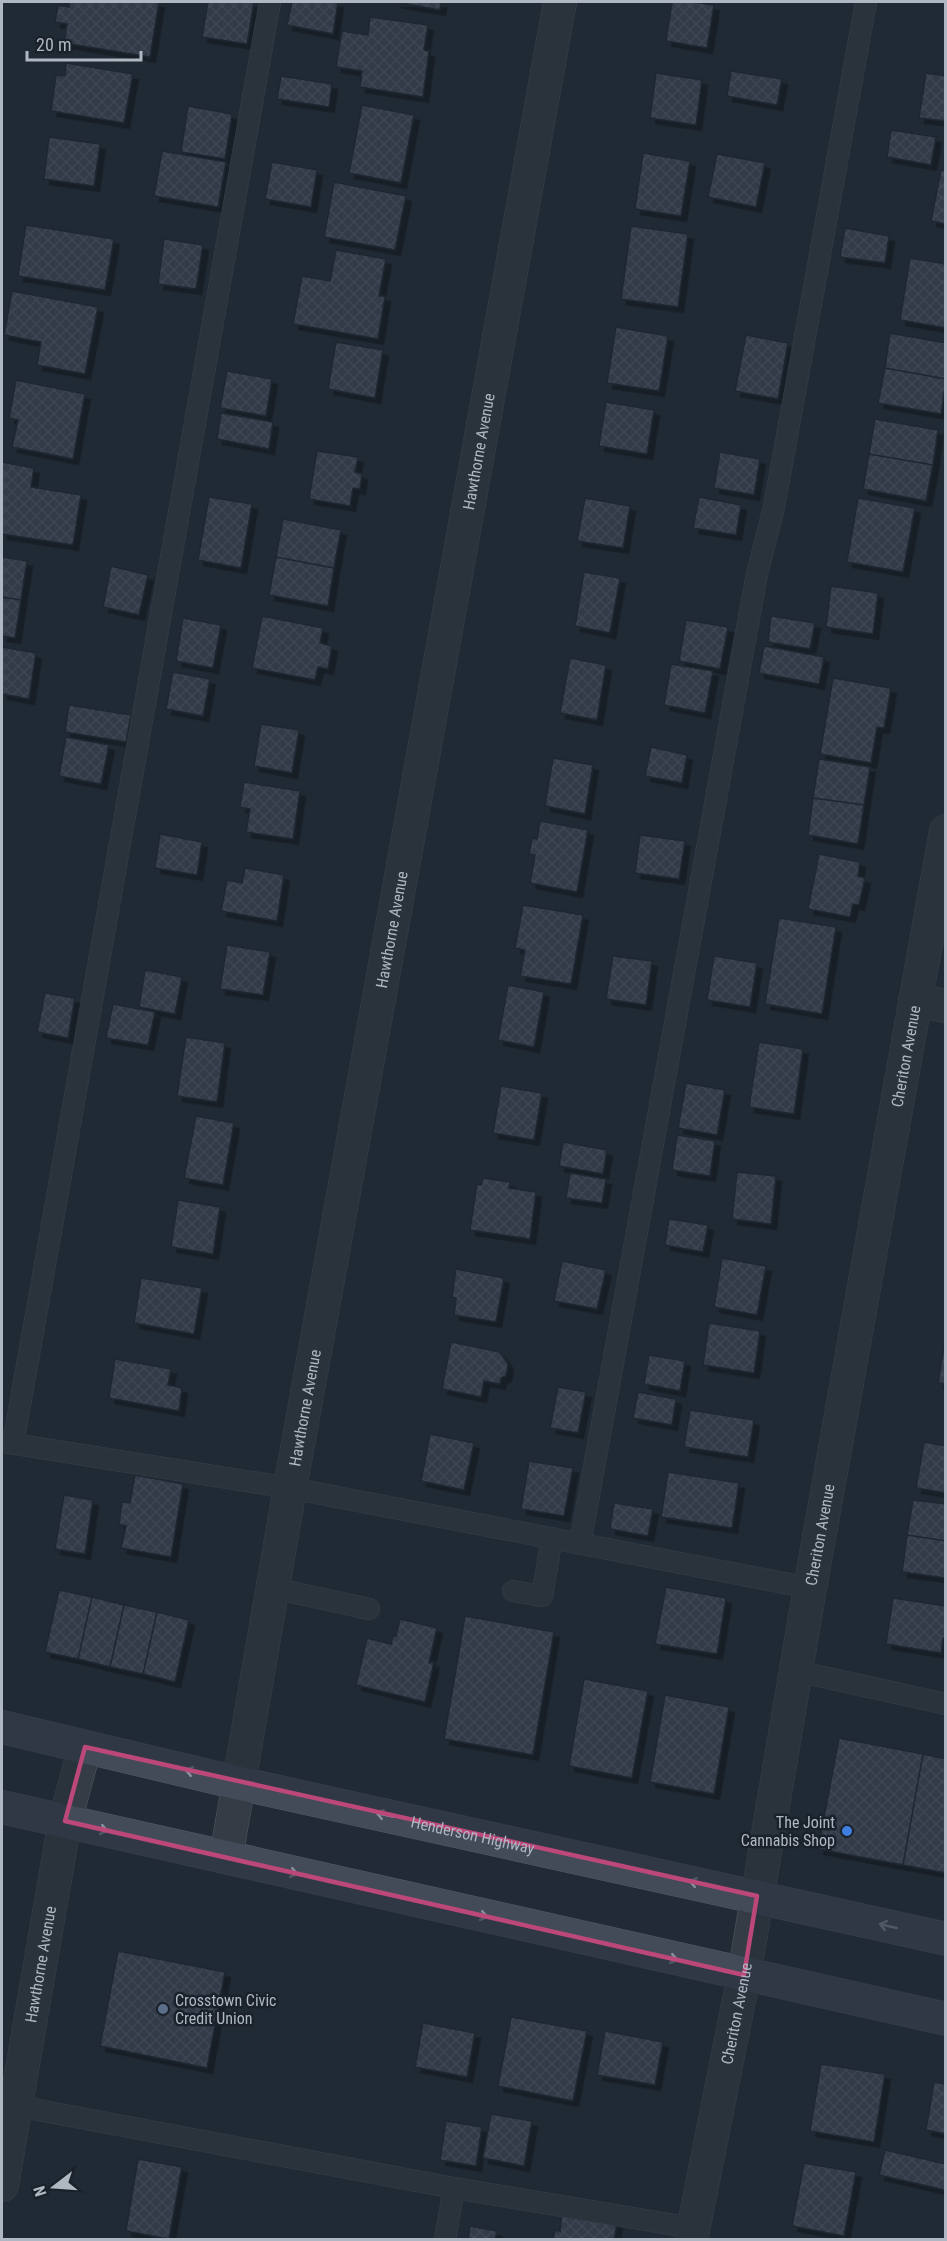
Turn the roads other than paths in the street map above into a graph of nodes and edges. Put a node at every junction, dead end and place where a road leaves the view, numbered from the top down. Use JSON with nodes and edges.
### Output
{"nodes":[{"id":1,"x":270,"y":2,"type":"edge"},
{"id":2,"x":560,"y":2,"type":"edge"},
{"id":3,"x":866,"y":2,"type":"edge"},
{"id":4,"x":945,"y":831,"type":"edge"},
{"id":5,"x":930,"y":1003,"type":"edge"},
{"id":6,"x":7,"y":1443,"type":"edge"},
{"id":7,"x":290,"y":1488,"type":"junction"},
{"id":8,"x":552,"y":1538,"type":"junction"},
{"id":9,"x":580,"y":1544,"type":"junction"},
{"id":10,"x":273,"y":1588,"type":"junction"},
{"id":11,"x":810,"y":1588,"type":"junction"},
{"id":12,"x":513,"y":1591,"type":"dead end"},
{"id":13,"x":369,"y":1609,"type":"dead end"},
{"id":14,"x":796,"y":1671,"type":"junction"},
{"id":15,"x":945,"y":1704,"type":"edge"},
{"id":16,"x":2,"y":1727,"type":"edge"},
{"id":17,"x":85,"y":1747,"type":"junction"},
{"id":18,"x":238,"y":1783,"type":"junction"},
{"id":19,"x":2,"y":1807,"type":"edge"},
{"id":20,"x":66,"y":1821,"type":"junction"},
{"id":21,"x":226,"y":1857,"type":"junction"},
{"id":22,"x":757,"y":1896,"type":"junction"},
{"id":23,"x":945,"y":1939,"type":"edge"},
{"id":24,"x":744,"y":1975,"type":"junction"},
{"id":25,"x":945,"y":2019,"type":"edge"},
{"id":26,"x":9,"y":2104,"type":"edge"},
{"id":27,"x":2,"y":2185,"type":"edge"},
{"id":28,"x":454,"y":2188,"type":"junction"},
{"id":29,"x":692,"y":2234,"type":"edge"},
{"id":30,"x":444,"y":2240,"type":"edge"}],
"edges":[{"from":1,"to":6,"type":"lane"},
{"from":2,"to":7,"type":"street","name":"Hawthorne Avenue"},
{"from":3,"to":9,"type":"lane"},
{"from":4,"to":5,"type":"street","name":"Cheriton Avenue"},
{"from":5,"to":11,"type":"street","name":"Cheriton Avenue"},
{"from":6,"to":7,"type":"lane"},
{"from":7,"to":8,"type":"lane"},
{"from":7,"to":10,"type":"street","name":"Hawthorne Avenue"},
{"from":8,"to":9,"type":"lane"},
{"from":8,"to":12,"type":"lane"},
{"from":9,"to":11,"type":"lane"},
{"from":10,"to":13,"type":"lane"},
{"from":10,"to":18,"type":"street","name":"Hawthorne Avenue"},
{"from":11,"to":14,"type":"street","name":"Cheriton Avenue"},
{"from":14,"to":15,"type":"lane"},
{"from":14,"to":22,"type":"street","name":"Cheriton Avenue"},
{"from":16,"to":17,"type":"main road","name":"Henderson Highway"},
{"from":18,"to":17,"type":"main road","name":"Henderson Highway","one_way":true},
{"from":17,"to":20,"type":"street","name":"Hawthorne Avenue"},
{"from":18,"to":21,"type":"street","name":"Hawthorne Avenue"},
{"from":22,"to":18,"type":"main road","name":"Henderson Highway","one_way":true},
{"from":19,"to":20,"type":"main road"},
{"from":20,"to":21,"type":"main road","one_way":true},
{"from":20,"to":26,"type":"street","name":"Hawthorne Avenue"},
{"from":21,"to":24,"type":"main road","one_way":true},
{"from":23,"to":22,"type":"main road","name":"Henderson Highway","one_way":true},
{"from":22,"to":24,"type":"street","name":"Cheriton Avenue"},
{"from":24,"to":25,"type":"main road"},
{"from":24,"to":29,"type":"street","name":"Cheriton Avenue"},
{"from":26,"to":27,"type":"street","name":"Hawthorne Avenue"},
{"from":26,"to":28,"type":"lane"},
{"from":28,"to":29,"type":"lane"},
{"from":28,"to":30,"type":"lane"}]}
